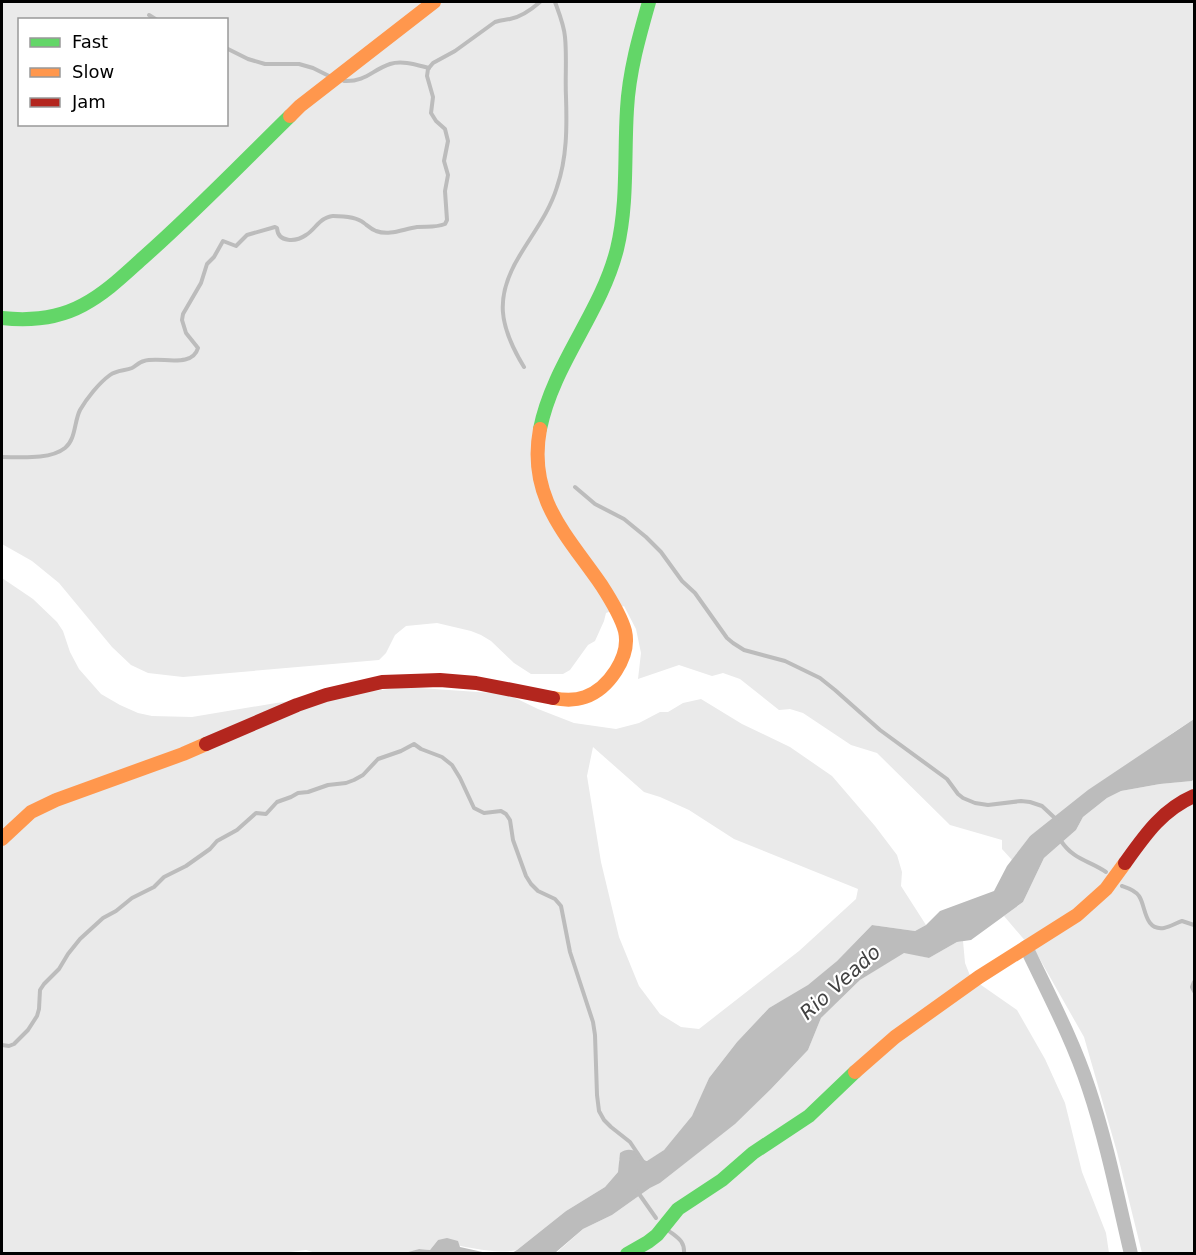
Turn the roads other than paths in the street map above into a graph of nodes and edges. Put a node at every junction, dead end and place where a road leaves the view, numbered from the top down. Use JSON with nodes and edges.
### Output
{"nodes":[{"id":1,"x":434,"y":2,"type":"edge"},
{"id":2,"x":649,"y":2,"type":"edge"},
{"id":3,"x":2,"y":318,"type":"edge"},
{"id":4,"x":1194,"y":796,"type":"edge"},
{"id":5,"x":2,"y":839,"type":"edge"},
{"id":6,"x":1026,"y":947,"type":"junction"},
{"id":7,"x":627,"y":1254,"type":"edge"},
{"id":8,"x":1131,"y":1254,"type":"edge"}],
"edges":[{"from":1,"to":3,"type":"street"},
{"from":2,"to":5,"type":"street"},
{"from":4,"to":6,"type":"street"},
{"from":6,"to":7,"type":"street"},
{"from":6,"to":8,"type":"street"}]}
